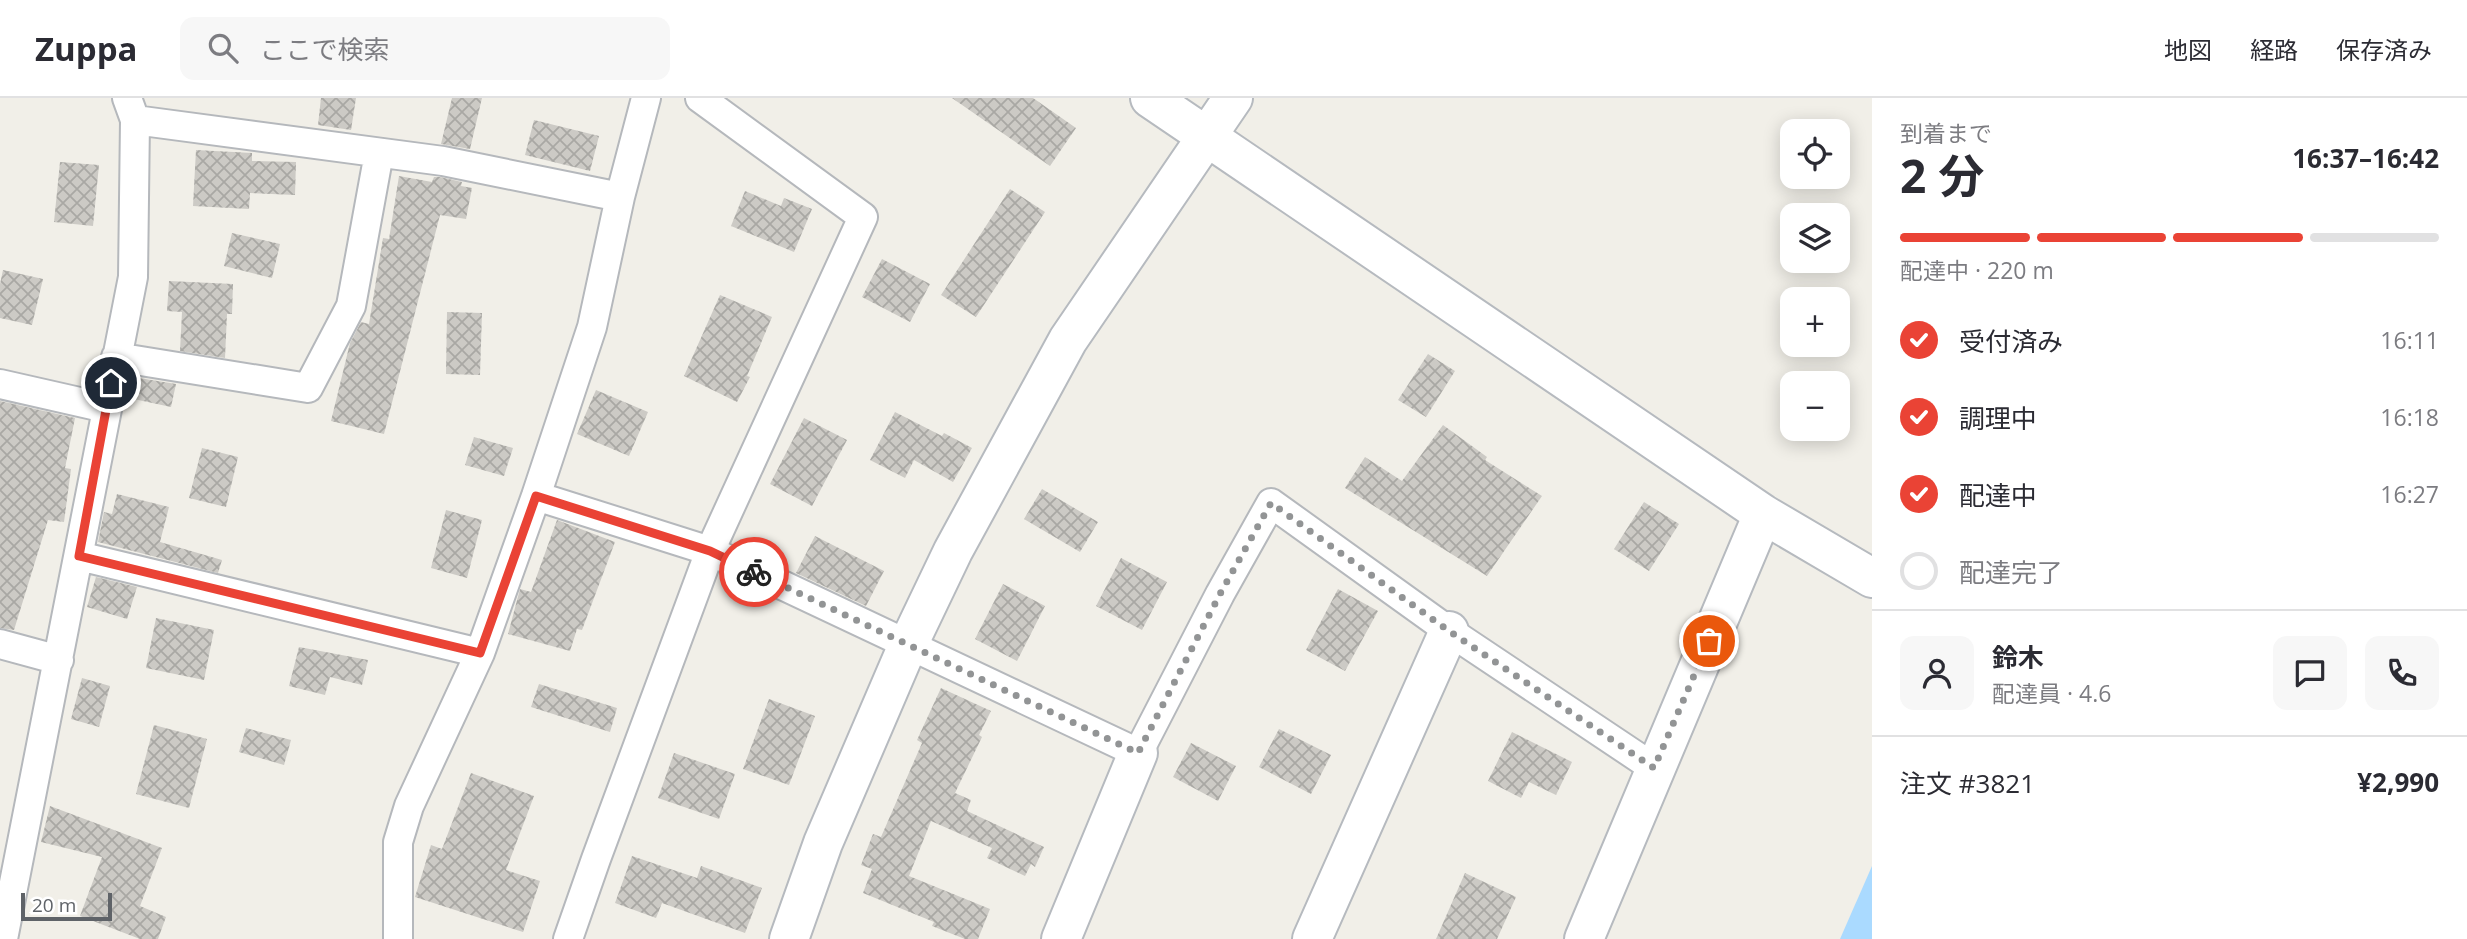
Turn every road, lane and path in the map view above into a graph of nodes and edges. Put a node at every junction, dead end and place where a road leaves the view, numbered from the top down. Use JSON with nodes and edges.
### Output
{"nodes":[{"id":1,"x":646,"y":98,"type":"edge"},
{"id":2,"x":700,"y":98,"type":"edge"},
{"id":3,"x":1150,"y":98,"type":"edge"},
{"id":4,"x":1233,"y":98,"type":"edge"},
{"id":5,"x":131,"y":109,"type":"edge"},
{"id":6,"x":1206,"y":137,"type":"junction"},
{"id":7,"x":379,"y":153,"type":"junction"},
{"id":8,"x":620,"y":197,"type":"junction"},
{"id":9,"x":117,"y":357,"type":"junction"},
{"id":10,"x":0,"y":384,"type":"edge"},
{"id":11,"x":106,"y":408,"type":"junction"},
{"id":12,"x":536,"y":496,"type":"junction"},
{"id":13,"x":1777,"y":522,"type":"junction"},
{"id":14,"x":710,"y":551,"type":"junction"},
{"id":15,"x":79,"y":556,"type":"junction"},
{"id":16,"x":1872,"y":578,"type":"edge"},
{"id":17,"x":1449,"y":631,"type":"junction"},
{"id":18,"x":0,"y":644,"type":"edge"},
{"id":19,"x":908,"y":645,"type":"junction"},
{"id":20,"x":480,"y":653,"type":"junction"},
{"id":21,"x":59,"y":660,"type":"junction"},
{"id":22,"x":1138,"y":753,"type":"junction"},
{"id":23,"x":1654,"y":768,"type":"junction"},
{"id":24,"x":2,"y":939,"type":"edge"},
{"id":25,"x":398,"y":939,"type":"edge"},
{"id":26,"x":568,"y":939,"type":"edge"},
{"id":27,"x":789,"y":939,"type":"edge"},
{"id":28,"x":1061,"y":939,"type":"edge"},
{"id":29,"x":1312,"y":939,"type":"edge"},
{"id":30,"x":1584,"y":939,"type":"edge"}],
"edges":[{"from":1,"to":8,"type":"street"},
{"from":2,"to":14,"type":"street"},
{"from":3,"to":6,"type":"street"},
{"from":4,"to":6,"type":"street"},
{"from":5,"to":7,"type":"street"},
{"from":5,"to":9,"type":"street"},
{"from":6,"to":13,"type":"street"},
{"from":6,"to":19,"type":"street"},
{"from":7,"to":8,"type":"street"},
{"from":7,"to":9,"type":"street"},
{"from":8,"to":12,"type":"street"},
{"from":9,"to":11,"type":"street"},
{"from":10,"to":11,"type":"street"},
{"from":11,"to":15,"type":"street"},
{"from":12,"to":14,"type":"street"},
{"from":12,"to":20,"type":"street"},
{"from":13,"to":16,"type":"street"},
{"from":13,"to":23,"type":"street"},
{"from":14,"to":19,"type":"street"},
{"from":14,"to":26,"type":"street"},
{"from":15,"to":20,"type":"street"},
{"from":15,"to":21,"type":"street"},
{"from":17,"to":22,"type":"street"},
{"from":17,"to":23,"type":"street"},
{"from":17,"to":29,"type":"street"},
{"from":18,"to":21,"type":"street"},
{"from":19,"to":22,"type":"street"},
{"from":19,"to":27,"type":"street"},
{"from":20,"to":25,"type":"street"},
{"from":21,"to":24,"type":"street"},
{"from":22,"to":28,"type":"street"},
{"from":23,"to":30,"type":"street"}]}
